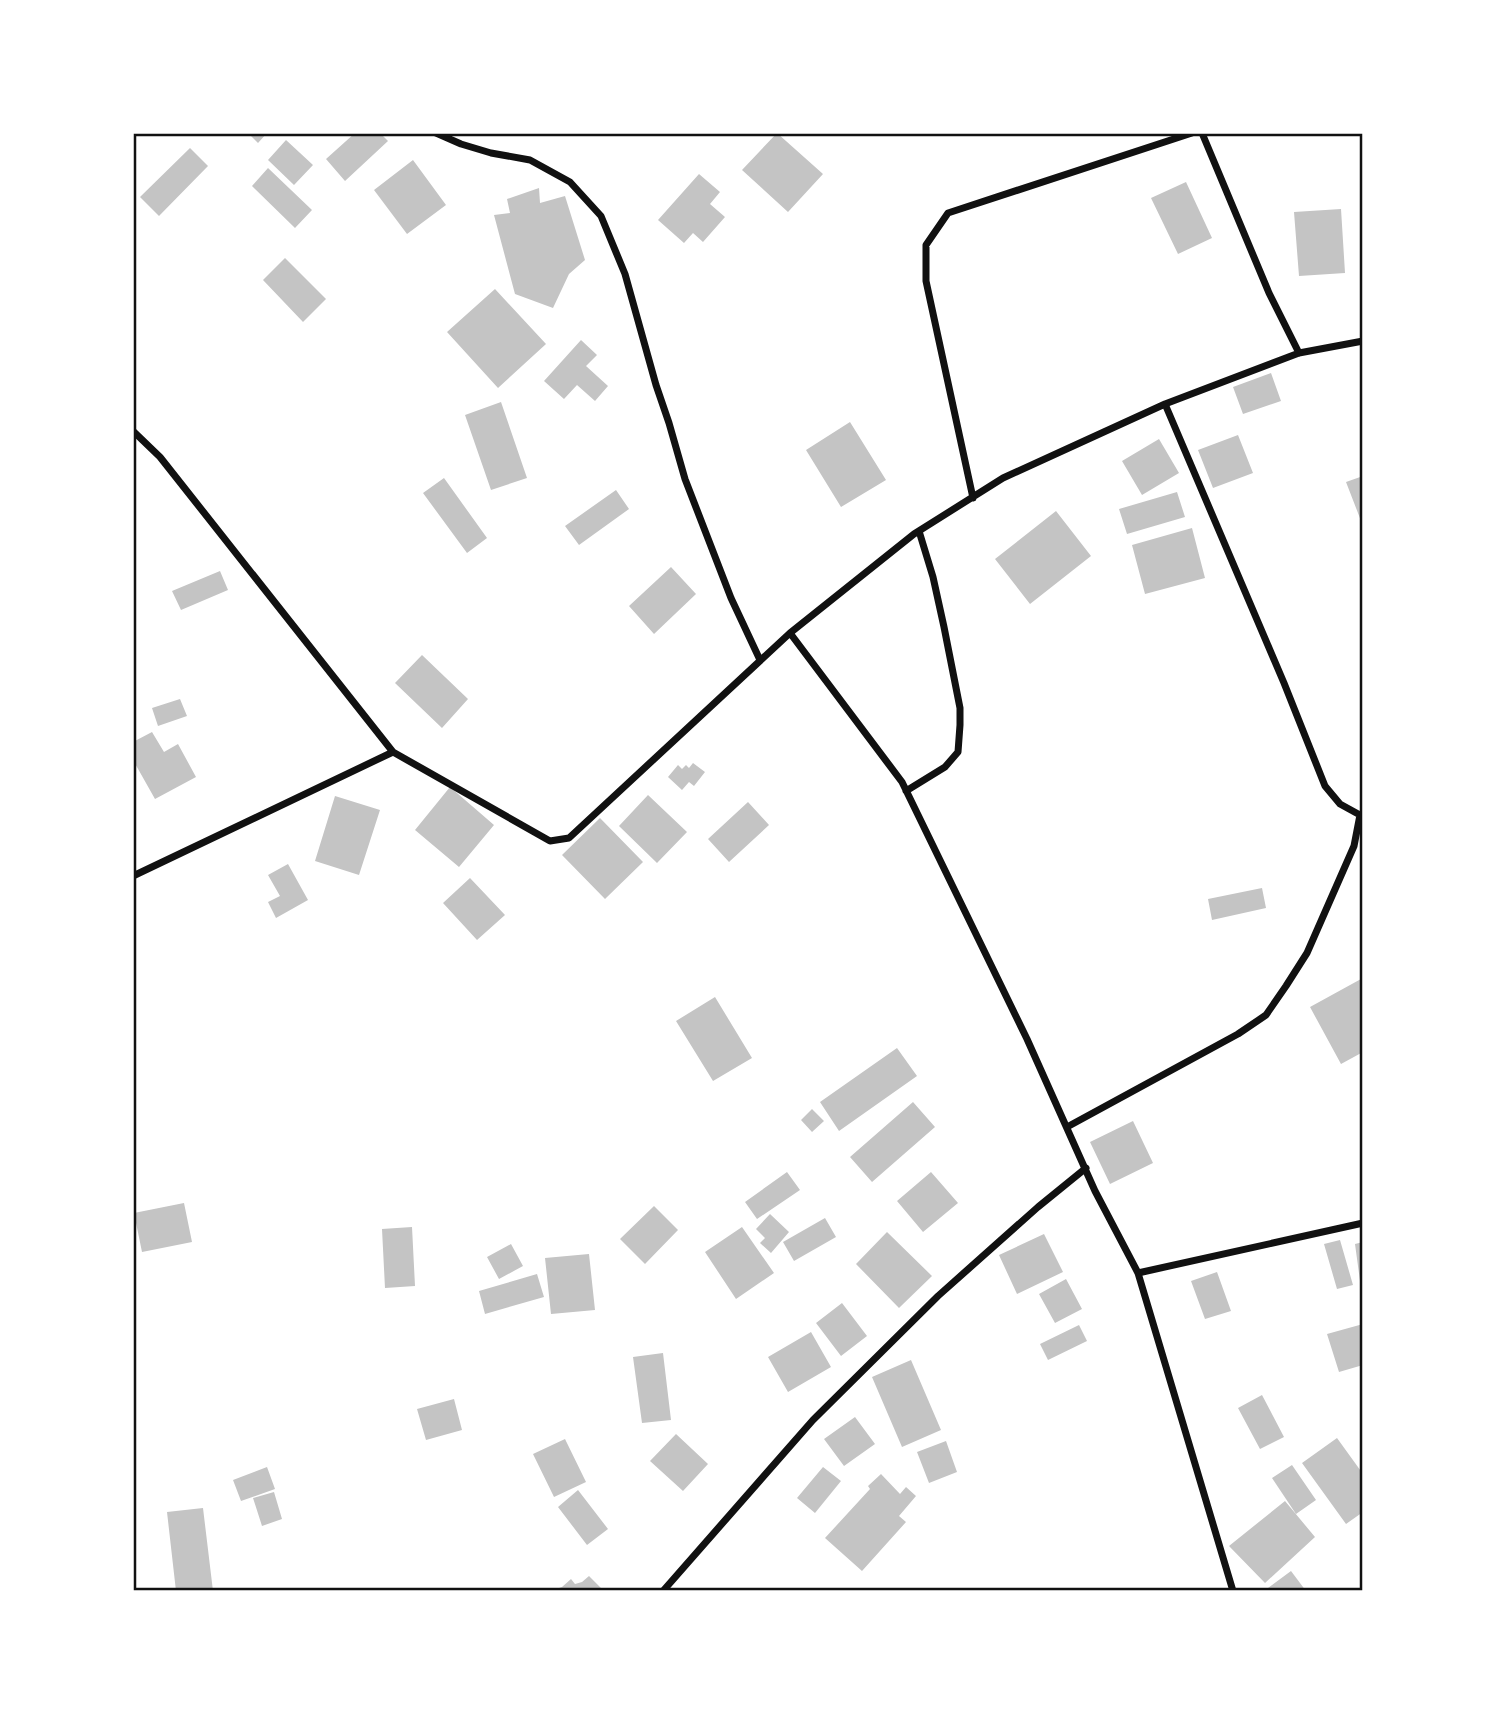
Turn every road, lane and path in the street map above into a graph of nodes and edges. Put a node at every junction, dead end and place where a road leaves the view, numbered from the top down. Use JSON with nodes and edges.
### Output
{"nodes":[{"id":1,"x":436,"y":133,"type":"edge"},
{"id":2,"x":1192,"y":133,"type":"edge"},
{"id":3,"x":1202,"y":133,"type":"edge"},
{"id":4,"x":1363,"y":341,"type":"edge"},
{"id":5,"x":1299,"y":353,"type":"junction"},
{"id":6,"x":1165,"y":404,"type":"junction"},
{"id":7,"x":133,"y":431,"type":"edge"},
{"id":8,"x":973,"y":498,"type":"junction"},
{"id":9,"x":919,"y":531,"type":"junction"},
{"id":10,"x":790,"y":633,"type":"junction"},
{"id":11,"x":760,"y":660,"type":"junction"},
{"id":12,"x":393,"y":752,"type":"junction"},
{"id":13,"x":906,"y":791,"type":"junction"},
{"id":14,"x":1361,"y":814,"type":"edge"},
{"id":15,"x":133,"y":876,"type":"edge"},
{"id":16,"x":1067,"y":1128,"type":"junction"},
{"id":17,"x":1086,"y":1168,"type":"junction"},
{"id":18,"x":1363,"y":1223,"type":"edge"},
{"id":19,"x":1138,"y":1273,"type":"junction"},
{"id":20,"x":663,"y":1591,"type":"edge"},
{"id":21,"x":1233,"y":1591,"type":"edge"}],
"edges":[{"from":1,"to":11,"type":"street"},
{"from":2,"to":8,"type":"street"},
{"from":3,"to":5,"type":"street"},
{"from":4,"to":5,"type":"street"},
{"from":5,"to":6,"type":"street"},
{"from":6,"to":8,"type":"street"},
{"from":6,"to":14,"type":"street"},
{"from":7,"to":12,"type":"street"},
{"from":8,"to":9,"type":"street"},
{"from":9,"to":10,"type":"street"},
{"from":9,"to":13,"type":"street"},
{"from":10,"to":11,"type":"street"},
{"from":10,"to":13,"type":"street"},
{"from":11,"to":12,"type":"street"},
{"from":12,"to":15,"type":"street"},
{"from":13,"to":16,"type":"street"},
{"from":14,"to":16,"type":"street"},
{"from":16,"to":17,"type":"street"},
{"from":17,"to":19,"type":"street"},
{"from":17,"to":20,"type":"street"},
{"from":18,"to":19,"type":"street"},
{"from":19,"to":21,"type":"street"}]}
